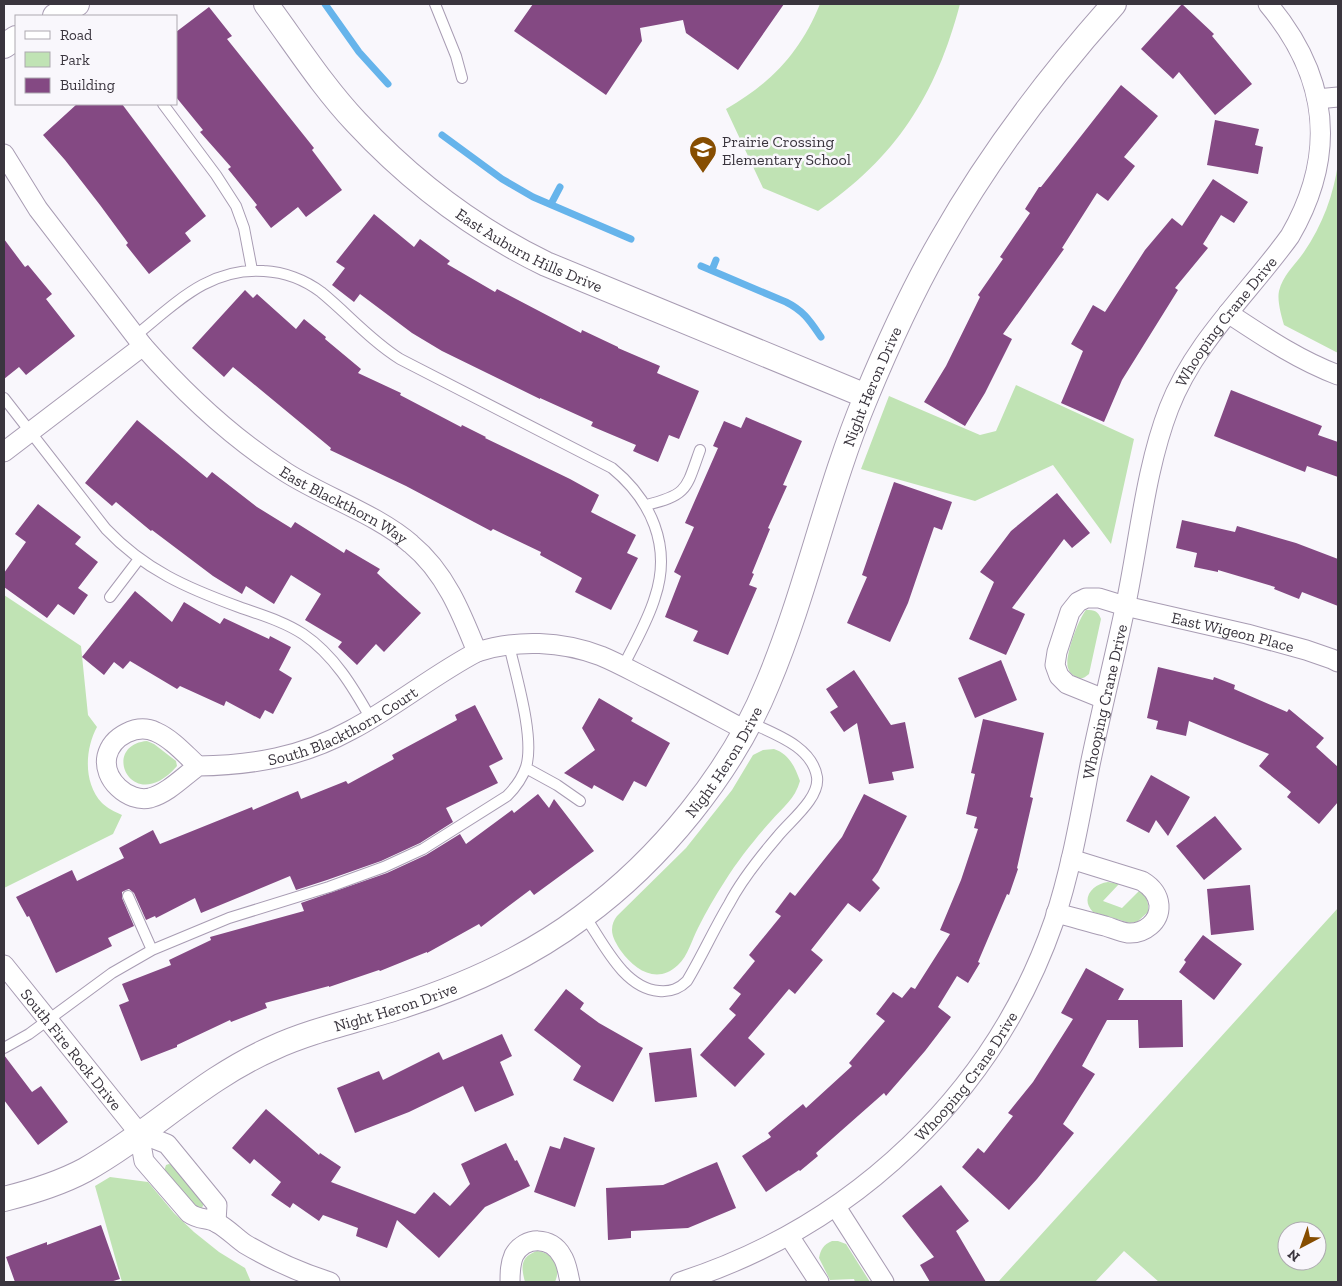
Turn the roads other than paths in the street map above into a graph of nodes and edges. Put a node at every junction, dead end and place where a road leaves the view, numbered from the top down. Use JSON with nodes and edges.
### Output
{"nodes":[{"id":1,"x":77,"y":4,"type":"edge"},
{"id":2,"x":266,"y":4,"type":"edge"},
{"id":3,"x":435,"y":4,"type":"edge"},
{"id":4,"x":1114,"y":4,"type":"edge"},
{"id":5,"x":1268,"y":4,"type":"edge"},
{"id":6,"x":57,"y":15,"type":"edge"},
{"id":7,"x":15,"y":39,"type":"edge"},
{"id":8,"x":4,"y":46,"type":"edge"},
{"id":9,"x":462,"y":78,"type":"dead end"},
{"id":10,"x":1338,"y":98,"type":"edge"},
{"id":11,"x":1317,"y":99,"type":"junction"},
{"id":12,"x":164,"y":105,"type":"edge"},
{"id":13,"x":4,"y":154,"type":"edge"},
{"id":14,"x":252,"y":270,"type":"junction"},
{"id":15,"x":1228,"y":314,"type":"junction"},
{"id":16,"x":139,"y":341,"type":"junction"},
{"id":17,"x":1338,"y":374,"type":"edge"},
{"id":18,"x":866,"y":396,"type":"junction"},
{"id":19,"x":4,"y":398,"type":"edge"},
{"id":20,"x":30,"y":432,"type":"junction"},
{"id":21,"x":700,"y":450,"type":"dead end"},
{"id":22,"x":4,"y":452,"type":"edge"},
{"id":23,"x":646,"y":505,"type":"junction"},
{"id":24,"x":139,"y":560,"type":"junction"},
{"id":25,"x":110,"y":597,"type":"dead end"},
{"id":26,"x":1125,"y":606,"type":"junction"},
{"id":27,"x":509,"y":645,"type":"junction"},
{"id":28,"x":477,"y":652,"type":"junction"},
{"id":29,"x":1338,"y":662,"type":"edge"},
{"id":30,"x":623,"y":667,"type":"junction"},
{"id":31,"x":1104,"y":698,"type":"junction"},
{"id":32,"x":370,"y":719,"type":"junction"},
{"id":33,"x":747,"y":726,"type":"junction"},
{"id":34,"x":198,"y":766,"type":"junction"},
{"id":35,"x":526,"y":768,"type":"junction"},
{"id":36,"x":580,"y":801,"type":"dead end"},
{"id":37,"x":1071,"y":859,"type":"junction"},
{"id":38,"x":128,"y":896,"type":"dead end"},
{"id":39,"x":1056,"y":913,"type":"junction"},
{"id":40,"x":584,"y":915,"type":"junction"},
{"id":41,"x":152,"y":950,"type":"junction"},
{"id":42,"x":4,"y":965,"type":"edge"},
{"id":43,"x":48,"y":1020,"type":"junction"},
{"id":44,"x":4,"y":1048,"type":"edge"},
{"id":45,"x":139,"y":1133,"type":"junction"},
{"id":46,"x":4,"y":1199,"type":"edge"},
{"id":47,"x":836,"y":1207,"type":"junction"},
{"id":48,"x":216,"y":1222,"type":"junction"},
{"id":49,"x":790,"y":1236,"type":"junction"},
{"id":50,"x":288,"y":1275,"type":"edge"},
{"id":51,"x":330,"y":1282,"type":"edge"},
{"id":52,"x":510,"y":1282,"type":"edge"},
{"id":53,"x":570,"y":1282,"type":"edge"},
{"id":54,"x":680,"y":1282,"type":"edge"},
{"id":55,"x":819,"y":1282,"type":"edge"},
{"id":56,"x":884,"y":1282,"type":"edge"}],
"edges":[{"from":1,"to":6,"type":"street"},
{"from":2,"to":18,"type":"street","name":"East Auburn Hills Drive"},
{"from":3,"to":9,"type":"lane"},
{"from":4,"to":18,"type":"street","name":"Night Heron Drive"},
{"from":5,"to":11,"type":"street","name":"Whooping Crane Drive"},
{"from":7,"to":8,"type":"street"},
{"from":10,"to":11,"type":"street"},
{"from":11,"to":15,"type":"street","name":"Whooping Crane Drive"},
{"from":12,"to":14,"type":"lane"},
{"from":13,"to":16,"type":"street","name":"East Blackthorn Way"},
{"from":14,"to":16,"type":"lane"},
{"from":14,"to":23,"type":"lane"},
{"from":15,"to":17,"type":"street"},
{"from":15,"to":26,"type":"street","name":"Whooping Crane Drive"},
{"from":16,"to":20,"type":"street"},
{"from":16,"to":28,"type":"street","name":"East Blackthorn Way"},
{"from":18,"to":33,"type":"street","name":"Night Heron Drive"},
{"from":19,"to":20,"type":"lane"},
{"from":20,"to":22,"type":"street"},
{"from":20,"to":24,"type":"lane"},
{"from":21,"to":23,"type":"lane"},
{"from":23,"to":30,"type":"lane"},
{"from":24,"to":25,"type":"lane"},
{"from":24,"to":32,"type":"lane"},
{"from":26,"to":29,"type":"street","name":"East Wigeon Place"},
{"from":26,"to":31,"type":"street","name":"Whooping Crane Drive"},
{"from":26,"to":31,"type":"street","name":"East Wigeon Place"},
{"from":27,"to":28,"type":"street"},
{"from":27,"to":30,"type":"street"},
{"from":27,"to":35,"type":"lane"},
{"from":28,"to":32,"type":"street","name":"South Blackthorn Court"},
{"from":30,"to":33,"type":"street"},
{"from":31,"to":37,"type":"street","name":"Whooping Crane Drive"},
{"from":32,"to":34,"type":"street","name":"South Blackthorn Court"},
{"from":33,"to":40,"type":"street","name":"Night Heron Drive"},
{"from":33,"to":40,"type":"lane"},
{"from":34,"to":34,"type":"street"},
{"from":35,"to":36,"type":"lane"},
{"from":35,"to":41,"type":"lane"},
{"from":37,"to":39,"type":"street","name":"Whooping Crane Drive"},
{"from":37,"to":39,"type":"street"},
{"from":38,"to":41,"type":"lane"},
{"from":39,"to":47,"type":"street","name":"Whooping Crane Drive"},
{"from":40,"to":45,"type":"street","name":"Night Heron Drive"},
{"from":41,"to":43,"type":"lane"},
{"from":42,"to":43,"type":"street","name":"South Fire Rock Drive"},
{"from":43,"to":44,"type":"lane"},
{"from":43,"to":45,"type":"street","name":"South Fire Rock Drive"},
{"from":45,"to":46,"type":"street","name":"Night Heron Drive"},
{"from":45,"to":48,"type":"street"},
{"from":45,"to":48,"type":"street"},
{"from":47,"to":49,"type":"street","name":"Whooping Crane Drive"},
{"from":47,"to":56,"type":"street"},
{"from":48,"to":50,"type":"street"},
{"from":49,"to":54,"type":"street","name":"Whooping Crane Drive"},
{"from":49,"to":55,"type":"street"},
{"from":50,"to":51,"type":"street"},
{"from":52,"to":53,"type":"street"}]}
